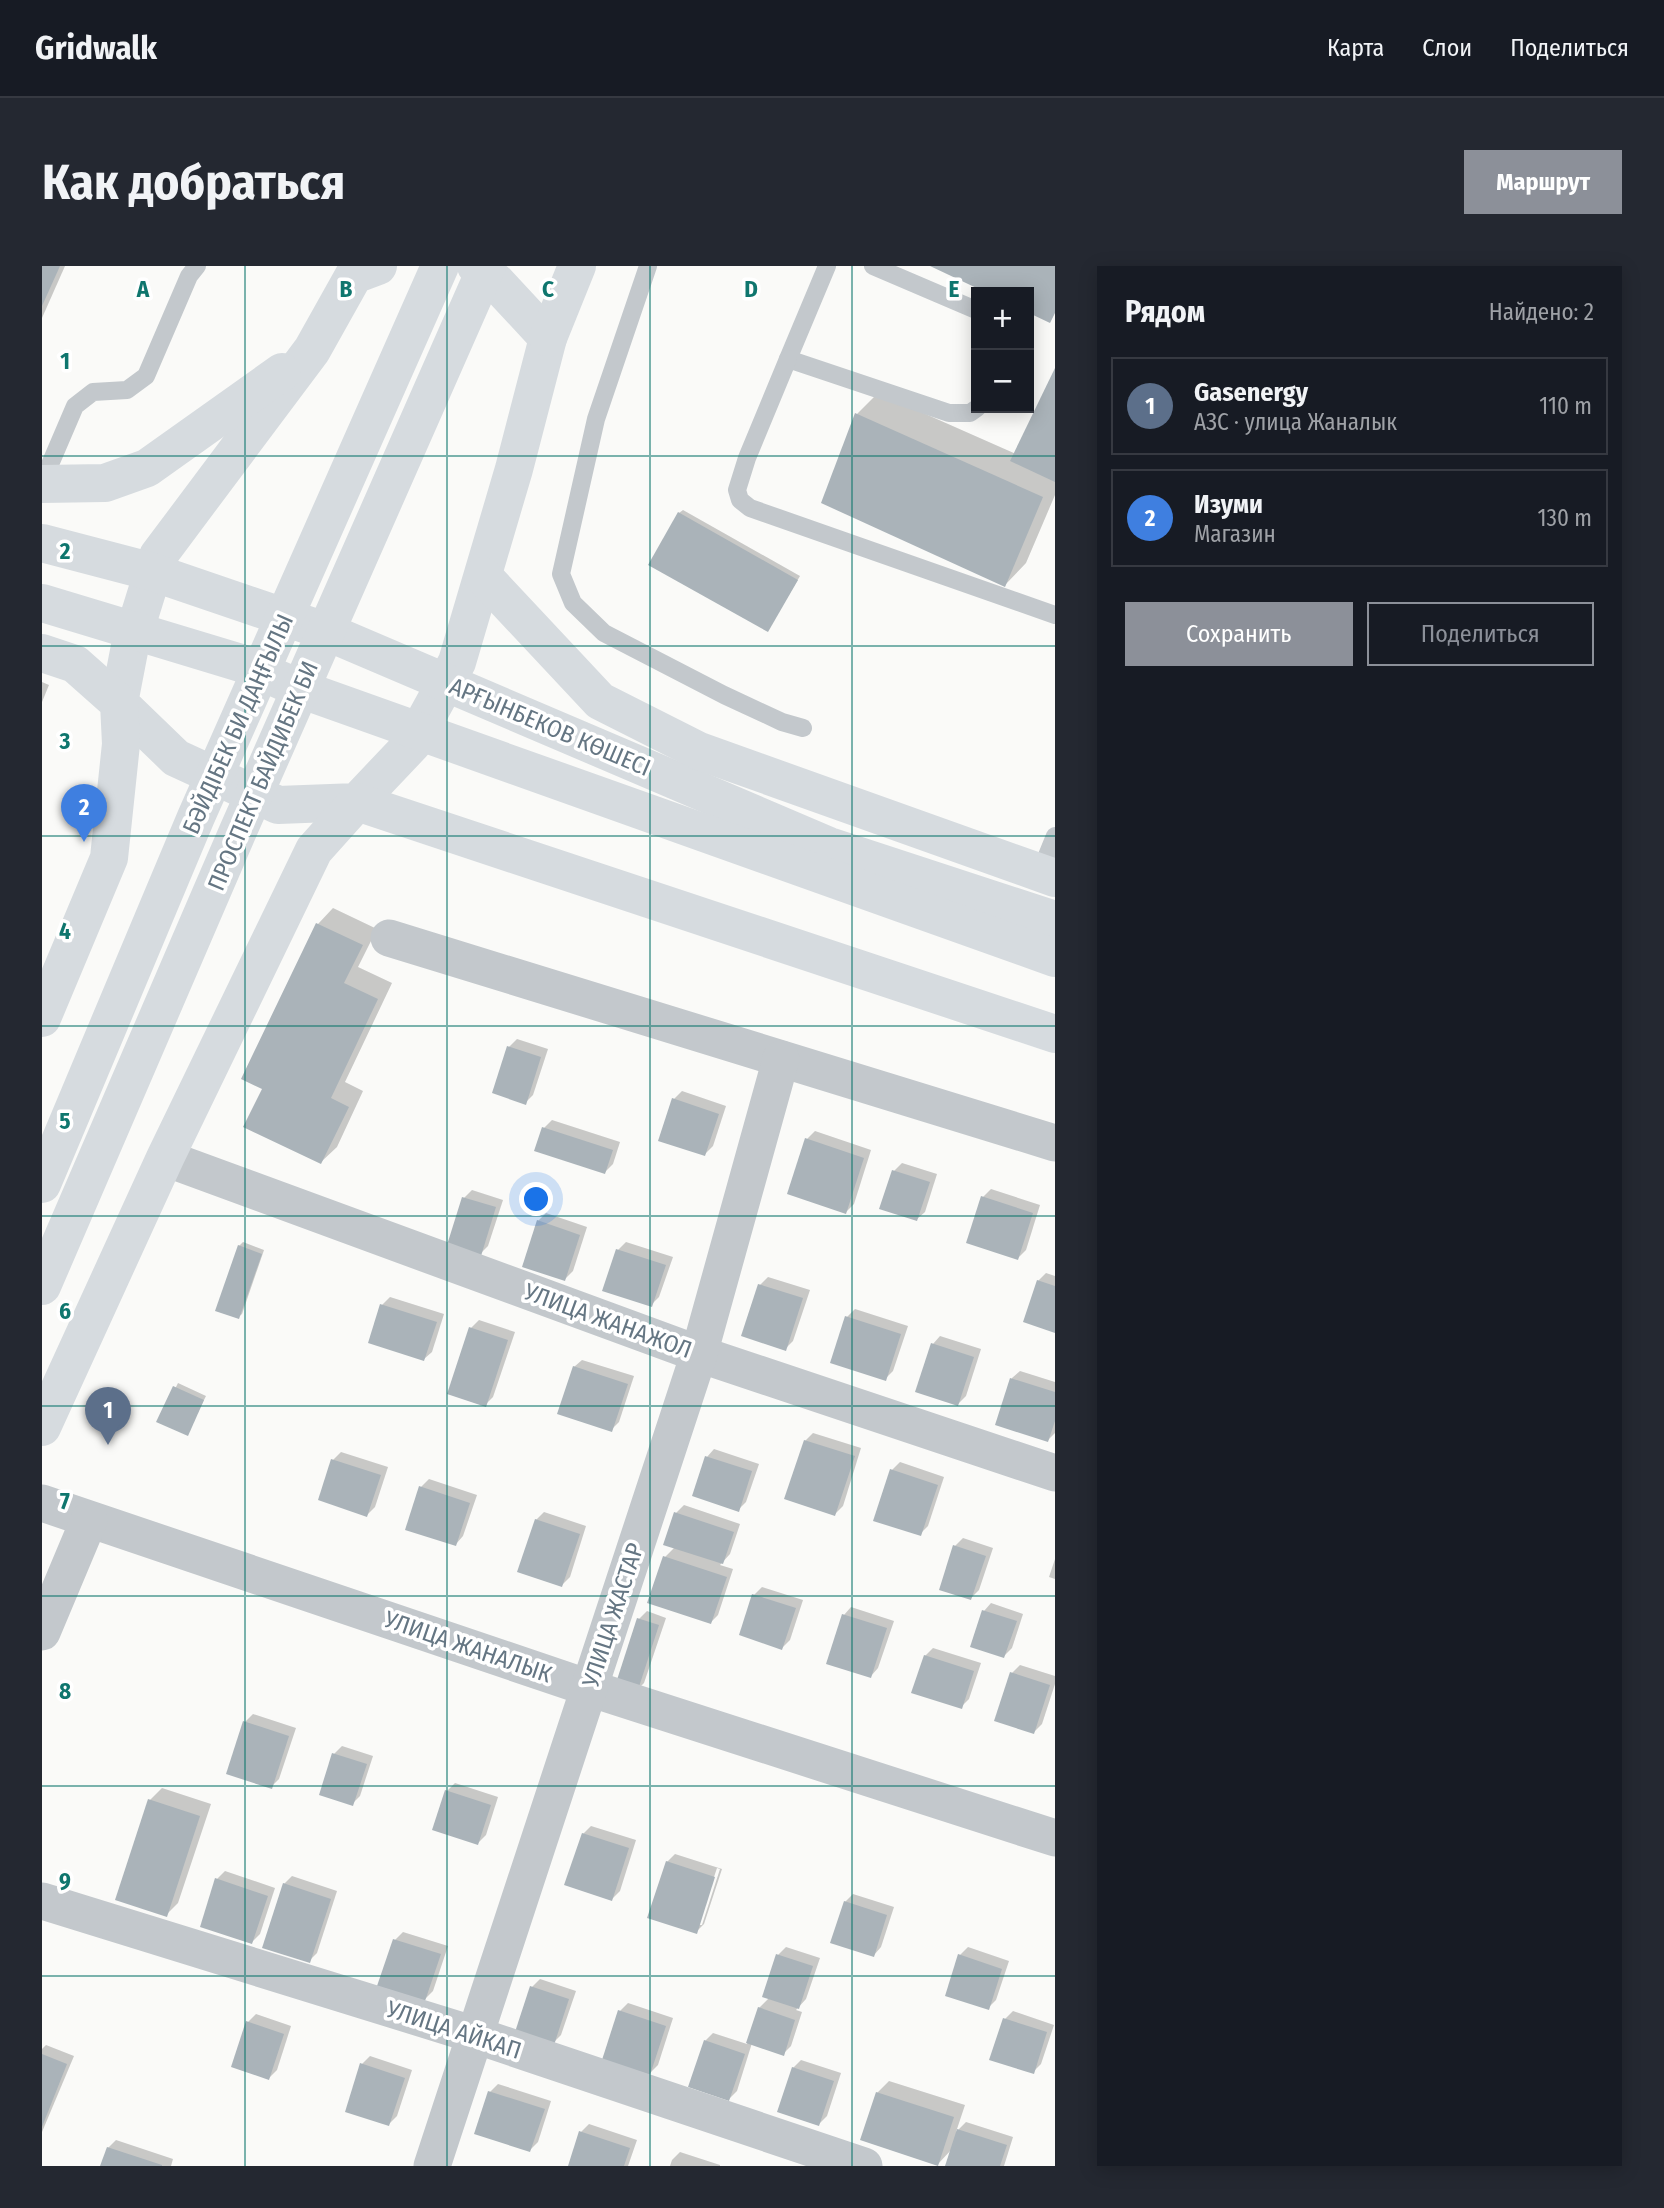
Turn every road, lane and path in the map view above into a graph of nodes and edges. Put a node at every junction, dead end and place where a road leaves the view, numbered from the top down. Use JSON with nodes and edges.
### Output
{"nodes":[{"id":1,"x":197,"y":266,"type":"edge"},
{"id":2,"x":440,"y":266,"type":"edge"},
{"id":3,"x":476,"y":266,"type":"edge"},
{"id":4,"x":487,"y":266,"type":"edge"},
{"id":5,"x":577,"y":266,"type":"edge"},
{"id":6,"x":648,"y":266,"type":"edge"},
{"id":7,"x":827,"y":266,"type":"edge"},
{"id":8,"x":873,"y":266,"type":"edge"},
{"id":9,"x":364,"y":269,"type":"edge"},
{"id":10,"x":971,"y":308,"type":"edge"},
{"id":11,"x":548,"y":338,"type":"junction"},
{"id":12,"x":312,"y":350,"type":"junction"},
{"id":13,"x":788,"y":359,"type":"junction"},
{"id":14,"x":971,"y":412,"type":"edge"},
{"id":15,"x":42,"y":483,"type":"edge"},
{"id":16,"x":42,"y":543,"type":"edge"},
{"id":17,"x":483,"y":576,"type":"junction"},
{"id":18,"x":42,"y":603,"type":"edge"},
{"id":19,"x":1055,"y":615,"type":"edge"},
{"id":20,"x":42,"y":653,"type":"edge"},
{"id":21,"x":119,"y":703,"type":"junction"},
{"id":22,"x":803,"y":728,"type":"dead end"},
{"id":23,"x":357,"y":802,"type":"junction"},
{"id":24,"x":1055,"y":836,"type":"edge"},
{"id":25,"x":1048,"y":876,"type":"edge"},
{"id":26,"x":1055,"y":920,"type":"edge"},
{"id":27,"x":389,"y":938,"type":"dead end"},
{"id":28,"x":1055,"y":958,"type":"edge"},
{"id":29,"x":42,"y":1018,"type":"edge"},
{"id":30,"x":1055,"y":1034,"type":"edge"},
{"id":31,"x":781,"y":1059,"type":"junction"},
{"id":32,"x":1055,"y":1143,"type":"edge"},
{"id":33,"x":165,"y":1158,"type":"junction"},
{"id":34,"x":42,"y":1184,"type":"edge"},
{"id":35,"x":42,"y":1286,"type":"edge"},
{"id":36,"x":699,"y":1354,"type":"junction"},
{"id":37,"x":42,"y":1427,"type":"edge"},
{"id":38,"x":1055,"y":1473,"type":"edge"},
{"id":39,"x":42,"y":1503,"type":"edge"},
{"id":40,"x":89,"y":1520,"type":"junction"},
{"id":41,"x":42,"y":1632,"type":"edge"},
{"id":42,"x":589,"y":1688,"type":"junction"},
{"id":43,"x":1055,"y":1838,"type":"edge"},
{"id":44,"x":42,"y":1901,"type":"edge"},
{"id":45,"x":475,"y":2035,"type":"junction"},
{"id":46,"x":432,"y":2166,"type":"edge"},
{"id":47,"x":864,"y":2166,"type":"edge"}],
"edges":[{"from":1,"to":15,"type":"lane"},
{"from":2,"to":34,"type":"main road","name":"БӘЙДІБЕК БИ ДАҢҒЫЛЫ"},
{"from":3,"to":11,"type":"main road"},
{"from":4,"to":35,"type":"main road","name":"ПРОСПЕКТ БАЙДИБЕК БИ"},
{"from":5,"to":11,"type":"main road"},
{"from":6,"to":22,"type":"lane"},
{"from":7,"to":13,"type":"lane"},
{"from":8,"to":10,"type":"lane"},
{"from":9,"to":12,"type":"main road"},
{"from":11,"to":17,"type":"main road"},
{"from":12,"to":15,"type":"main road"},
{"from":12,"to":21,"type":"main road"},
{"from":13,"to":14,"type":"lane"},
{"from":13,"to":19,"type":"lane"},
{"from":16,"to":26,"type":"main road","name":"АРҒЫНБЕКОВ КӨШЕСІ"},
{"from":17,"to":23,"type":"main road"},
{"from":17,"to":25,"type":"main road"},
{"from":18,"to":28,"type":"main road","name":"АРҒЫНБЕКОВ КӨШЕСІ"},
{"from":20,"to":21,"type":"main road"},
{"from":21,"to":23,"type":"main road"},
{"from":21,"to":29,"type":"main road"},
{"from":23,"to":30,"type":"main road"},
{"from":23,"to":33,"type":"main road"},
{"from":24,"to":25,"type":"lane"},
{"from":27,"to":31,"type":"street"},
{"from":31,"to":32,"type":"street"},
{"from":31,"to":36,"type":"street","name":"УЛИЦА ЖАСТАР"},
{"from":33,"to":36,"type":"street","name":"УЛИЦА ЖАНАЖОЛ"},
{"from":33,"to":37,"type":"main road"},
{"from":36,"to":38,"type":"street","name":"УЛИЦА ЖАНАЖОЛ"},
{"from":36,"to":42,"type":"street","name":"УЛИЦА ЖАСТАР"},
{"from":39,"to":40,"type":"street","name":"УЛИЦА ЖАНАЛЫК"},
{"from":40,"to":41,"type":"street"},
{"from":40,"to":42,"type":"street","name":"УЛИЦА ЖАНАЛЫК"},
{"from":42,"to":43,"type":"street","name":"УЛИЦА ЖАНАЛЫК"},
{"from":42,"to":45,"type":"street","name":"УЛИЦА ЖАСТАР"},
{"from":44,"to":45,"type":"street","name":"УЛИЦА АЙКАП"},
{"from":45,"to":46,"type":"street","name":"УЛИЦА ЖАСТАР"},
{"from":45,"to":47,"type":"street","name":"УЛИЦА АЙКАП"}]}
